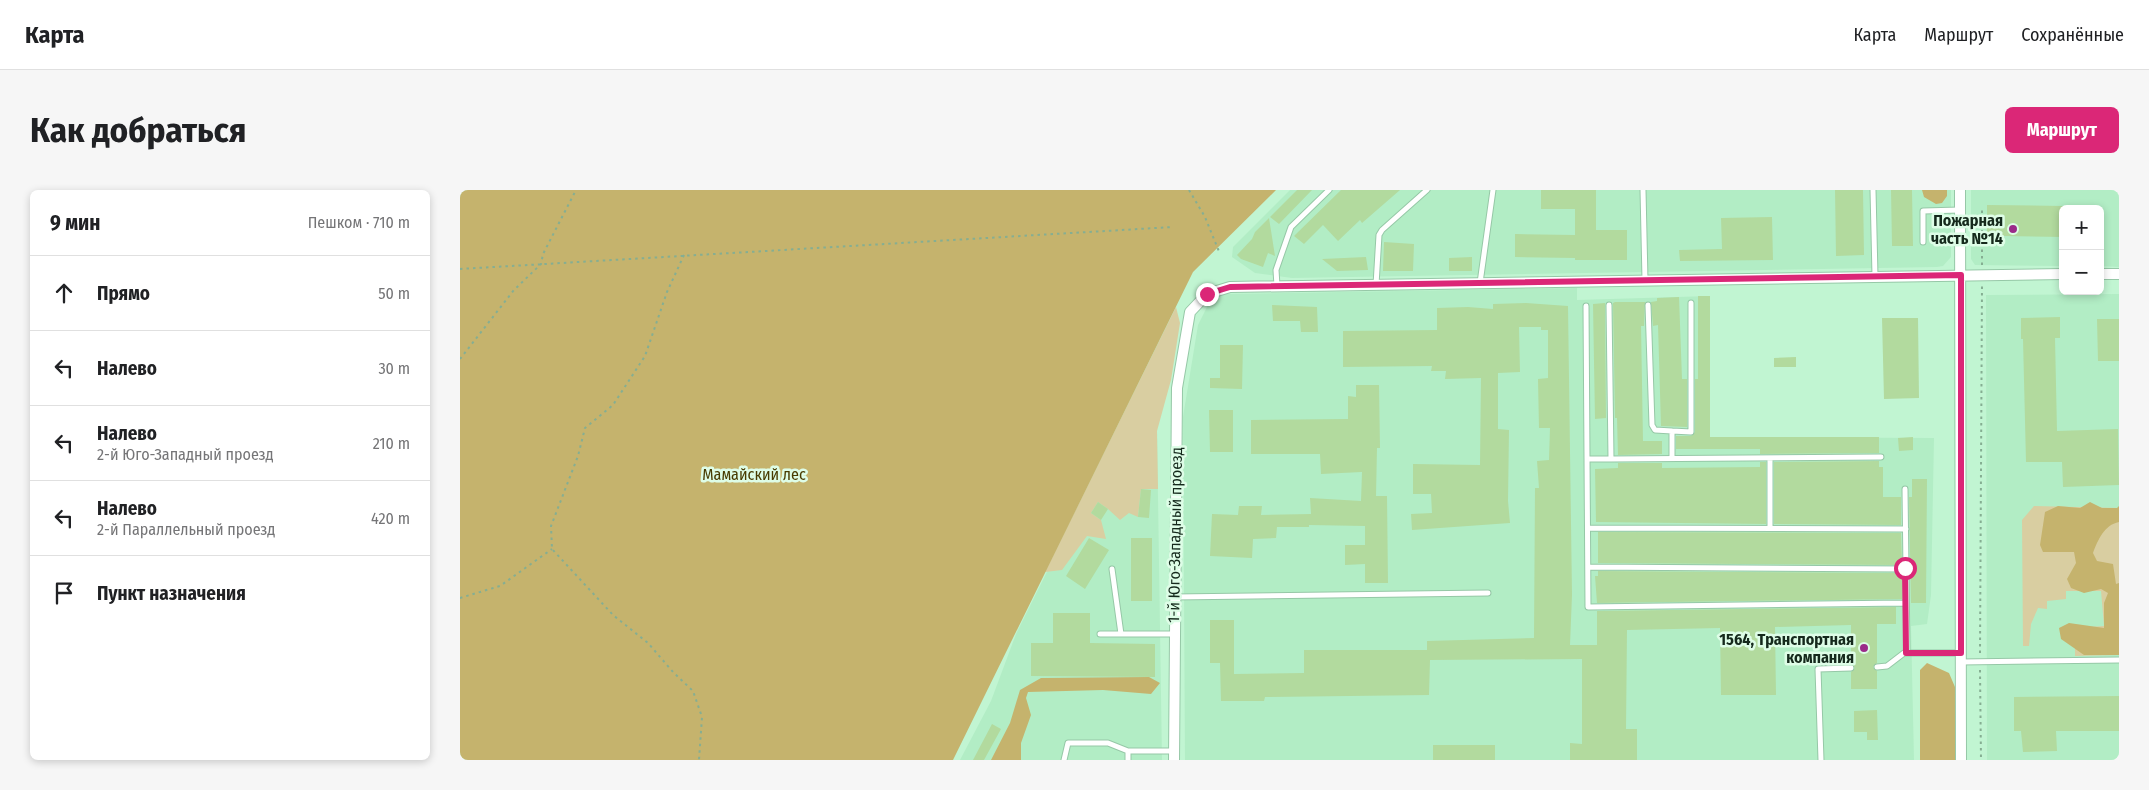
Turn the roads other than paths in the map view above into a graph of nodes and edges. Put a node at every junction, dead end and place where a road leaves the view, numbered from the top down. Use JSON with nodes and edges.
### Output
{"nodes":[{"id":1,"x":1329,"y":190,"type":"edge"},
{"id":2,"x":1427,"y":190,"type":"edge"},
{"id":3,"x":1493,"y":190,"type":"edge"},
{"id":4,"x":1643,"y":190,"type":"edge"},
{"id":5,"x":1873,"y":190,"type":"edge"},
{"id":6,"x":1960,"y":190,"type":"edge"},
{"id":7,"x":1960,"y":210,"type":"junction"},
{"id":8,"x":1923,"y":242,"type":"dead end"},
{"id":9,"x":2059,"y":274,"type":"edge"},
{"id":10,"x":2104,"y":274,"type":"edge"},
{"id":11,"x":2119,"y":274,"type":"edge"},
{"id":12,"x":1961,"y":275,"type":"junction"},
{"id":13,"x":1875,"y":276,"type":"junction"},
{"id":14,"x":1645,"y":280,"type":"junction"},
{"id":15,"x":1480,"y":283,"type":"junction"},
{"id":16,"x":1376,"y":285,"type":"junction"},
{"id":17,"x":1277,"y":286,"type":"junction"},
{"id":18,"x":1691,"y":303,"type":"dead end"},
{"id":19,"x":1609,"y":305,"type":"dead end"},
{"id":20,"x":1648,"y":305,"type":"dead end"},
{"id":21,"x":1586,"y":306,"type":"dead end"},
{"id":22,"x":1672,"y":432,"type":"junction"},
{"id":23,"x":1881,"y":457,"type":"dead end"},
{"id":24,"x":1672,"y":458,"type":"junction"},
{"id":25,"x":1770,"y":458,"type":"junction"},
{"id":26,"x":1587,"y":459,"type":"junction"},
{"id":27,"x":1612,"y":459,"type":"junction"},
{"id":28,"x":1906,"y":489,"type":"dead end"},
{"id":29,"x":1588,"y":528,"type":"junction"},
{"id":30,"x":1770,"y":528,"type":"junction"},
{"id":31,"x":1906,"y":529,"type":"junction"},
{"id":32,"x":1588,"y":567,"type":"junction"},
{"id":33,"x":1905,"y":568,"type":"junction"},
{"id":34,"x":1112,"y":569,"type":"dead end"},
{"id":35,"x":1488,"y":593,"type":"dead end"},
{"id":36,"x":1174,"y":597,"type":"junction"},
{"id":37,"x":1905,"y":603,"type":"junction"},
{"id":38,"x":1100,"y":634,"type":"dead end"},
{"id":39,"x":1121,"y":634,"type":"junction"},
{"id":40,"x":1174,"y":634,"type":"junction"},
{"id":41,"x":1906,"y":653,"type":"junction"},
{"id":42,"x":1961,"y":657,"type":"junction"},
{"id":43,"x":2119,"y":660,"type":"edge"},
{"id":44,"x":1877,"y":667,"type":"dead end"},
{"id":45,"x":1851,"y":668,"type":"dead end"},
{"id":46,"x":1128,"y":751,"type":"junction"},
{"id":47,"x":1174,"y":755,"type":"edge"},
{"id":48,"x":1064,"y":760,"type":"edge"},
{"id":49,"x":1128,"y":760,"type":"edge"},
{"id":50,"x":1821,"y":760,"type":"edge"},
{"id":51,"x":1961,"y":760,"type":"edge"}],
"edges":[{"from":1,"to":17,"type":"lane"},
{"from":2,"to":16,"type":"lane"},
{"from":3,"to":15,"type":"lane"},
{"from":4,"to":14,"type":"lane"},
{"from":5,"to":13,"type":"lane"},
{"from":6,"to":7,"type":"street"},
{"from":7,"to":8,"type":"lane"},
{"from":7,"to":12,"type":"street"},
{"from":9,"to":12,"type":"street"},
{"from":10,"to":11,"type":"street"},
{"from":12,"to":13,"type":"street"},
{"from":12,"to":42,"type":"street"},
{"from":13,"to":14,"type":"street"},
{"from":14,"to":15,"type":"street"},
{"from":15,"to":16,"type":"street"},
{"from":16,"to":17,"type":"street"},
{"from":17,"to":36,"type":"street","name":"1-й Юго-Западный проезд"},
{"from":18,"to":22,"type":"lane"},
{"from":19,"to":27,"type":"lane"},
{"from":20,"to":22,"type":"lane"},
{"from":21,"to":26,"type":"lane"},
{"from":22,"to":24,"type":"lane"},
{"from":23,"to":25,"type":"lane"},
{"from":24,"to":25,"type":"lane"},
{"from":24,"to":27,"type":"lane"},
{"from":25,"to":30,"type":"lane"},
{"from":26,"to":27,"type":"lane"},
{"from":26,"to":29,"type":"lane"},
{"from":28,"to":31,"type":"lane"},
{"from":29,"to":30,"type":"lane"},
{"from":29,"to":32,"type":"lane"},
{"from":30,"to":31,"type":"lane"},
{"from":31,"to":33,"type":"lane"},
{"from":32,"to":33,"type":"lane"},
{"from":32,"to":37,"type":"lane"},
{"from":33,"to":37,"type":"lane"},
{"from":34,"to":39,"type":"lane"},
{"from":35,"to":36,"type":"lane"},
{"from":36,"to":40,"type":"street","name":"1-й Юго-Западный проезд"},
{"from":37,"to":41,"type":"lane"},
{"from":38,"to":39,"type":"lane"},
{"from":39,"to":40,"type":"lane"},
{"from":40,"to":47,"type":"street","name":"1-й Юго-Западный проезд"},
{"from":41,"to":42,"type":"lane"},
{"from":41,"to":44,"type":"lane"},
{"from":42,"to":43,"type":"lane"},
{"from":42,"to":51,"type":"street"},
{"from":45,"to":50,"type":"lane"},
{"from":46,"to":47,"type":"lane"},
{"from":46,"to":48,"type":"lane"},
{"from":46,"to":49,"type":"lane"}]}
